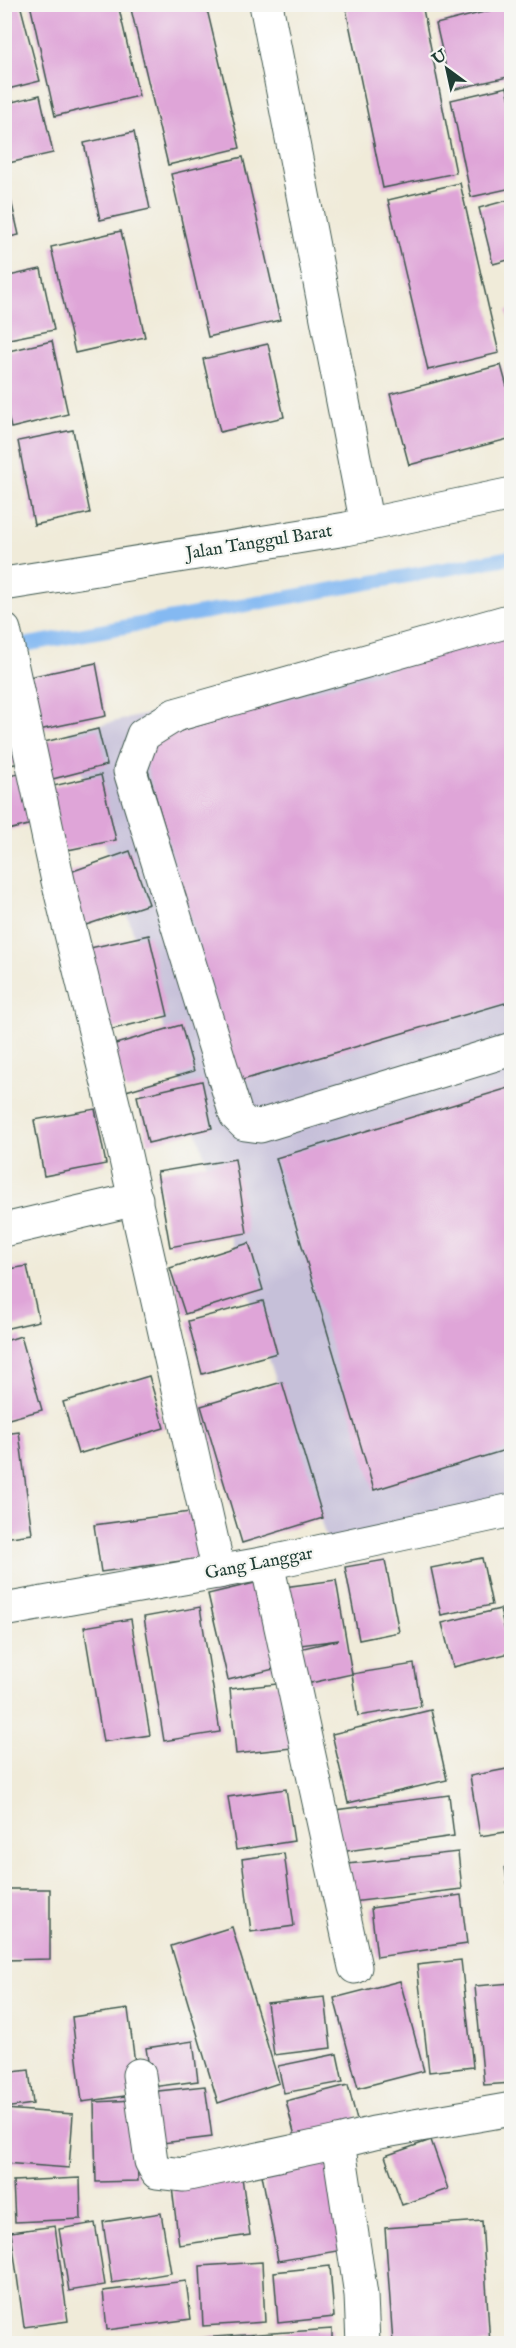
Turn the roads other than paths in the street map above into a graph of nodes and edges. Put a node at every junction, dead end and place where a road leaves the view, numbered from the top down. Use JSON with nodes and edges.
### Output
{"nodes":[{"id":1,"x":266,"y":4,"type":"edge"},
{"id":2,"x":512,"y":494,"type":"edge"},
{"id":3,"x":367,"y":525,"type":"junction"},
{"id":4,"x":4,"y":584,"type":"edge"},
{"id":5,"x":512,"y":620,"type":"edge"},
{"id":6,"x":6,"y":637,"type":"edge"},
{"id":7,"x":512,"y":1049,"type":"edge"},
{"id":8,"x":136,"y":1199,"type":"junction"},
{"id":9,"x":4,"y":1230,"type":"edge"},
{"id":10,"x":512,"y":1510,"type":"edge"},
{"id":11,"x":267,"y":1563,"type":"junction"},
{"id":12,"x":219,"y":1572,"type":"junction"},
{"id":13,"x":4,"y":1610,"type":"edge"},
{"id":14,"x":355,"y":1967,"type":"dead end"},
{"id":15,"x":139,"y":2075,"type":"dead end"},
{"id":16,"x":512,"y":2109,"type":"edge"},
{"id":17,"x":338,"y":2142,"type":"junction"},
{"id":18,"x":363,"y":2343,"type":"edge"}],
"edges":[{"from":1,"to":3,"type":"street"},
{"from":2,"to":3,"type":"street","name":"Jalan Tanggul Barat"},
{"from":3,"to":4,"type":"street","name":"Jalan Tanggul Barat"},
{"from":5,"to":7,"type":"street"},
{"from":6,"to":8,"type":"street"},
{"from":8,"to":9,"type":"street"},
{"from":8,"to":12,"type":"street"},
{"from":10,"to":11,"type":"street","name":"Gang Langgar"},
{"from":11,"to":12,"type":"street","name":"Gang Langgar"},
{"from":11,"to":14,"type":"street"},
{"from":12,"to":13,"type":"street","name":"Gang Langgar"},
{"from":15,"to":17,"type":"street"},
{"from":16,"to":17,"type":"street"},
{"from":17,"to":18,"type":"street"}]}
